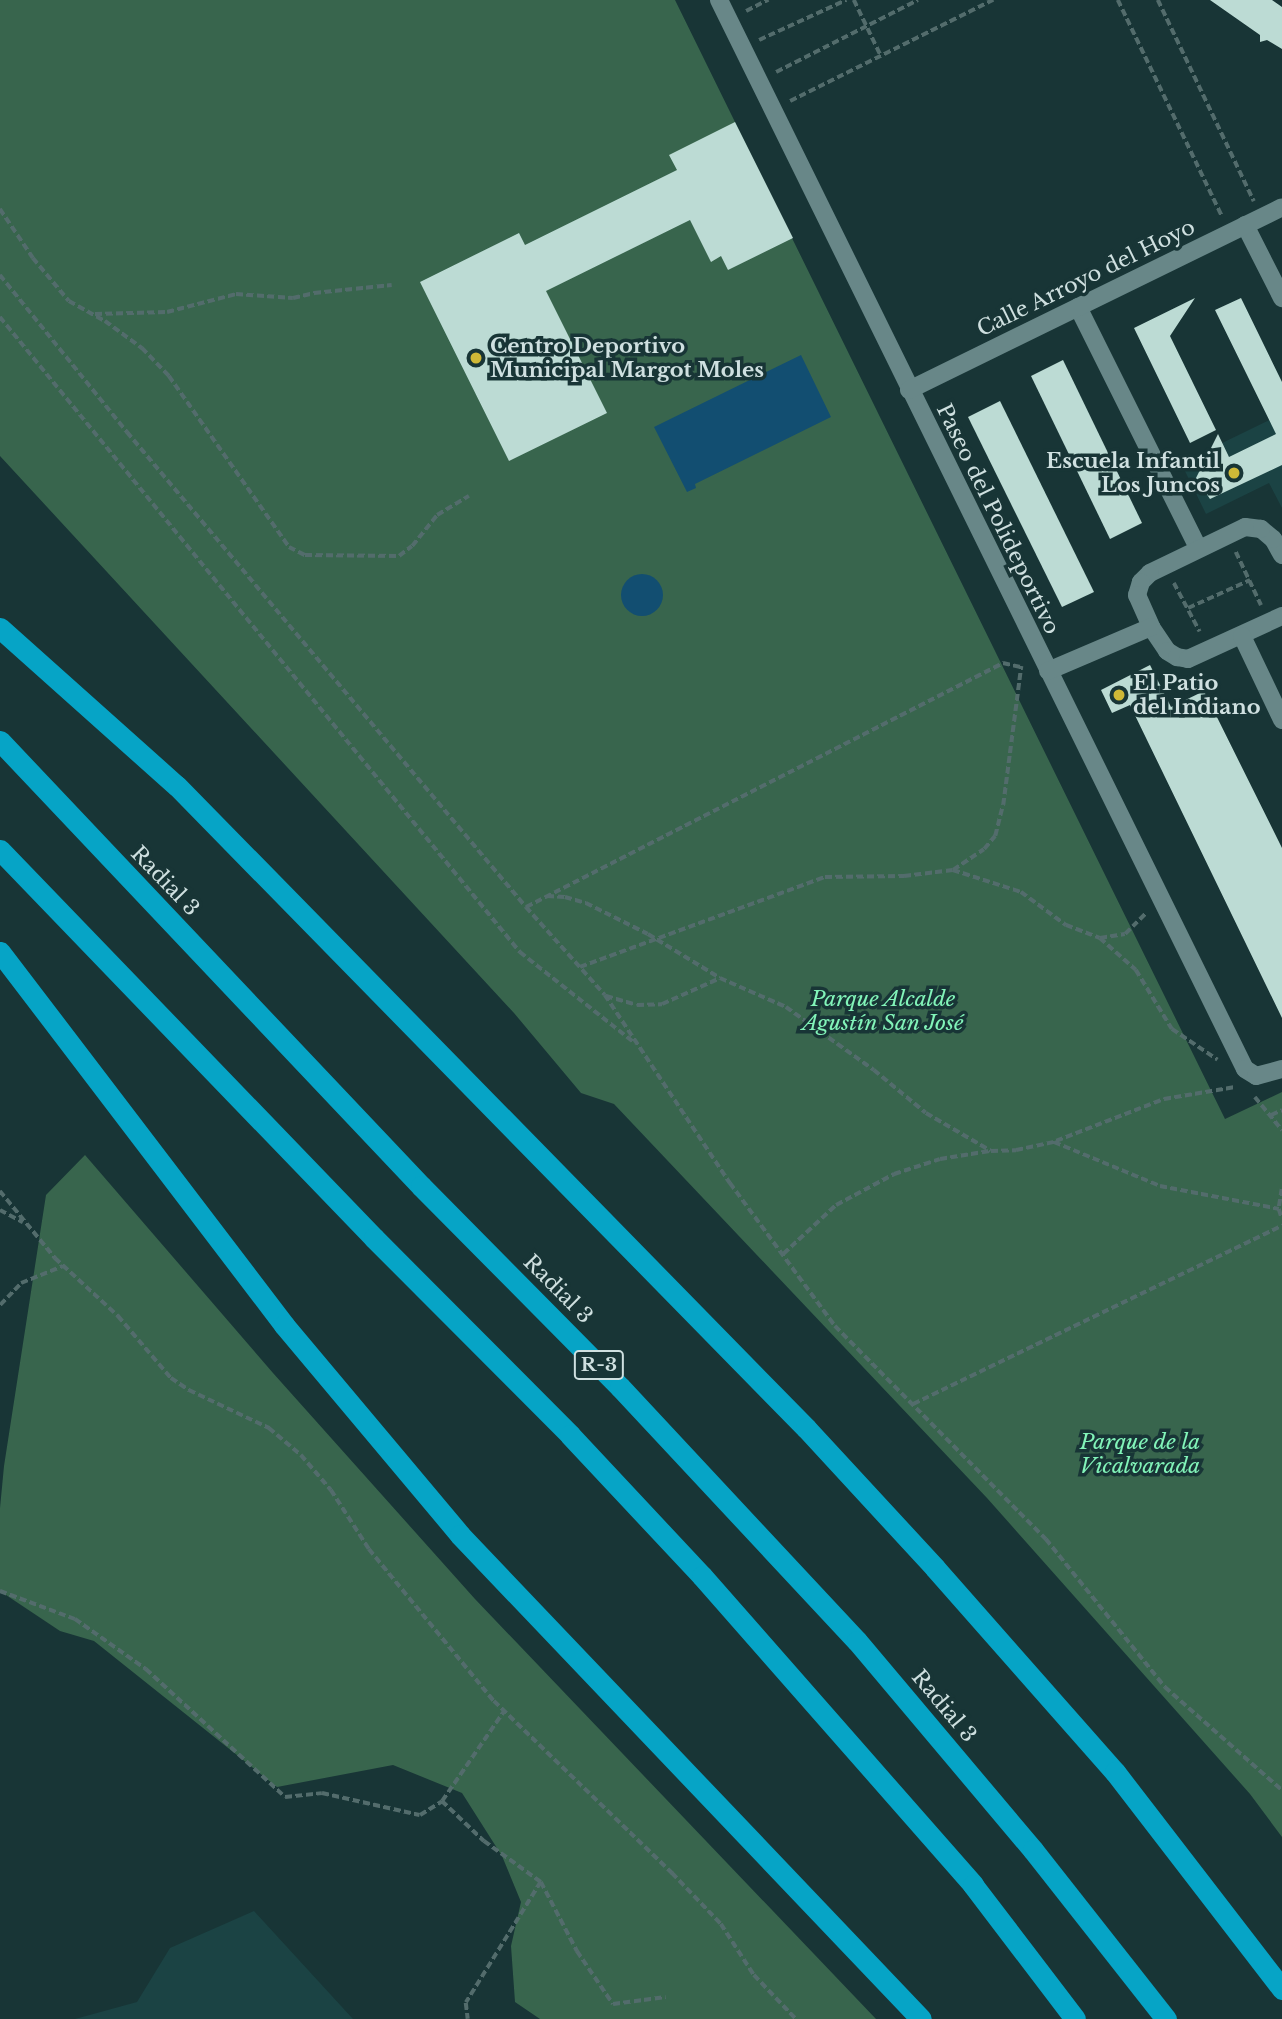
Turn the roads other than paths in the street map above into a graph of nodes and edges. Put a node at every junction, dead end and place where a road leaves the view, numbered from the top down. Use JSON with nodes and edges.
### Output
{"nodes":[{"id":1,"x":719,"y":0,"type":"edge"},
{"id":2,"x":1282,"y":207,"type":"edge"},
{"id":3,"x":1245,"y":225,"type":"junction"},
{"id":4,"x":1282,"y":298,"type":"edge"},
{"id":5,"x":1078,"y":307,"type":"junction"},
{"id":6,"x":909,"y":390,"type":"junction"},
{"id":7,"x":1198,"y":548,"type":"junction"},
{"id":8,"x":1282,"y":555,"type":"edge"},
{"id":9,"x":1276,"y":619,"type":"edge"},
{"id":10,"x":1151,"y":627,"type":"junction"},
{"id":11,"x":0,"y":628,"type":"edge"},
{"id":12,"x":1242,"y":636,"type":"junction"},
{"id":13,"x":1048,"y":671,"type":"junction"},
{"id":14,"x":1282,"y":720,"type":"edge"},
{"id":15,"x":0,"y":741,"type":"edge"},
{"id":16,"x":0,"y":850,"type":"edge"},
{"id":17,"x":0,"y":952,"type":"edge"},
{"id":18,"x":1282,"y":1069,"type":"edge"},
{"id":19,"x":1282,"y":1989,"type":"edge"},
{"id":20,"x":921,"y":2019,"type":"edge"},
{"id":21,"x":1075,"y":2019,"type":"edge"},
{"id":22,"x":1166,"y":2019,"type":"edge"}],
"edges":[{"from":1,"to":6,"type":"street","name":"Paseo del Polideportivo"},
{"from":2,"to":3,"type":"street","name":"Calle Arroyo del Hoyo"},
{"from":3,"to":4,"type":"street"},
{"from":3,"to":5,"type":"street","name":"Calle Arroyo del Hoyo"},
{"from":5,"to":6,"type":"street","name":"Calle Arroyo del Hoyo"},
{"from":5,"to":7,"type":"street"},
{"from":6,"to":13,"type":"street","name":"Paseo del Polideportivo"},
{"from":7,"to":8,"type":"street"},
{"from":7,"to":10,"type":"street"},
{"from":9,"to":12,"type":"street"},
{"from":10,"to":12,"type":"street"},
{"from":10,"to":13,"type":"street"},
{"from":11,"to":19,"type":"highway"},
{"from":12,"to":14,"type":"street"},
{"from":13,"to":18,"type":"street","name":"Paseo del Polideportivo"},
{"from":15,"to":22,"type":"highway","name":"Radial 3","number":"R-3"},
{"from":16,"to":21,"type":"highway"},
{"from":17,"to":20,"type":"highway"}]}
